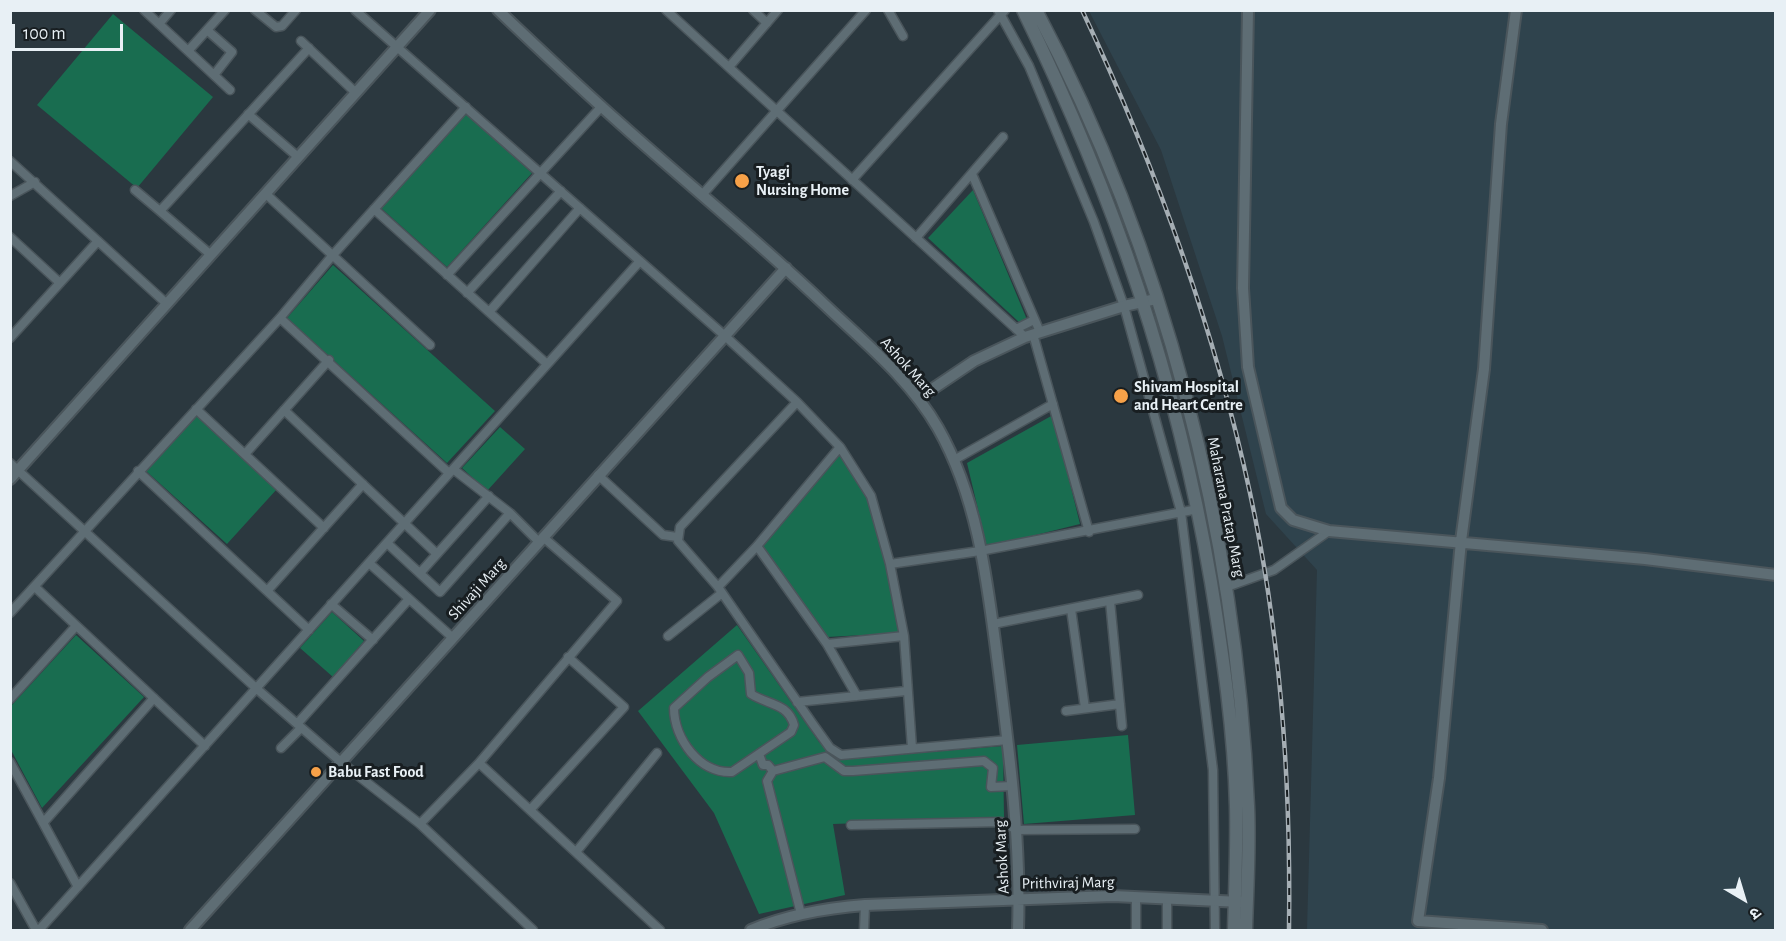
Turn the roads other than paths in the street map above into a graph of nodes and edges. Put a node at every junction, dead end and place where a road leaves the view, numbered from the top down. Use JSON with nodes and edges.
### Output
{"nodes":[{"id":1,"x":144,"y":10,"type":"edge"},
{"id":2,"x":171,"y":10,"type":"edge"},
{"id":3,"x":225,"y":10,"type":"edge"},
{"id":4,"x":255,"y":10,"type":"edge"},
{"id":5,"x":296,"y":10,"type":"edge"},
{"id":6,"x":355,"y":10,"type":"edge"},
{"id":7,"x":430,"y":10,"type":"edge"},
{"id":8,"x":498,"y":10,"type":"edge"},
{"id":9,"x":666,"y":10,"type":"edge"},
{"id":10,"x":753,"y":10,"type":"edge"},
{"id":11,"x":778,"y":10,"type":"edge"},
{"id":12,"x":866,"y":10,"type":"edge"},
{"id":13,"x":888,"y":10,"type":"edge"},
{"id":14,"x":1023,"y":10,"type":"edge"},
{"id":15,"x":1036,"y":10,"type":"edge"},
{"id":16,"x":1248,"y":10,"type":"edge"},
{"id":17,"x":1516,"y":10,"type":"edge"},
{"id":18,"x":1001,"y":12,"type":"edge"},
{"id":19,"x":767,"y":23,"type":"junction"},
{"id":20,"x":159,"y":24,"type":"junction"},
{"id":21,"x":207,"y":30,"type":"junction"},
{"id":22,"x":903,"y":36,"type":"dead end"},
{"id":23,"x":301,"y":41,"type":"dead end"},
{"id":24,"x":397,"y":47,"type":"junction"},
{"id":25,"x":309,"y":48,"type":"junction"},
{"id":26,"x":188,"y":51,"type":"junction"},
{"id":27,"x":729,"y":67,"type":"junction"},
{"id":28,"x":214,"y":75,"type":"junction"},
{"id":29,"x":230,"y":90,"type":"dead end"},
{"id":30,"x":356,"y":93,"type":"junction"},
{"id":31,"x":466,"y":106,"type":"junction"},
{"id":32,"x":602,"y":106,"type":"junction"},
{"id":33,"x":777,"y":111,"type":"junction"},
{"id":34,"x":248,"y":114,"type":"junction"},
{"id":35,"x":1003,"y":136,"type":"dead end"},
{"id":36,"x":298,"y":158,"type":"junction"},
{"id":37,"x":10,"y":161,"type":"edge"},
{"id":38,"x":541,"y":173,"type":"junction"},
{"id":39,"x":972,"y":174,"type":"junction"},
{"id":40,"x":852,"y":180,"type":"junction"},
{"id":41,"x":35,"y":182,"type":"junction"},
{"id":42,"x":135,"y":190,"type":"dead end"},
{"id":43,"x":561,"y":191,"type":"junction"},
{"id":44,"x":266,"y":194,"type":"junction"},
{"id":45,"x":702,"y":195,"type":"junction"},
{"id":46,"x":10,"y":196,"type":"edge"},
{"id":47,"x":580,"y":208,"type":"junction"},
{"id":48,"x":374,"y":209,"type":"junction"},
{"id":49,"x":160,"y":211,"type":"junction"},
{"id":50,"x":916,"y":238,"type":"junction"},
{"id":51,"x":12,"y":241,"type":"edge"},
{"id":52,"x":98,"y":241,"type":"junction"},
{"id":53,"x":211,"y":255,"type":"junction"},
{"id":54,"x":332,"y":256,"type":"junction"},
{"id":55,"x":640,"y":261,"type":"junction"},
{"id":56,"x":786,"y":268,"type":"junction"},
{"id":57,"x":447,"y":275,"type":"junction"},
{"id":58,"x":60,"y":283,"type":"junction"},
{"id":59,"x":467,"y":293,"type":"junction"},
{"id":60,"x":1150,"y":301,"type":"junction"},
{"id":61,"x":167,"y":304,"type":"junction"},
{"id":62,"x":1124,"y":306,"type":"junction"},
{"id":63,"x":489,"y":312,"type":"junction"},
{"id":64,"x":280,"y":318,"type":"junction"},
{"id":65,"x":1034,"y":320,"type":"junction"},
{"id":66,"x":1016,"y":329,"type":"junction"},
{"id":67,"x":1033,"y":335,"type":"junction"},
{"id":68,"x":725,"y":336,"type":"junction"},
{"id":69,"x":10,"y":338,"type":"edge"},
{"id":70,"x":430,"y":345,"type":"dead end"},
{"id":71,"x":329,"y":360,"type":"junction"},
{"id":72,"x":547,"y":364,"type":"junction"},
{"id":73,"x":918,"y":398,"type":"junction"},
{"id":74,"x":797,"y":402,"type":"junction"},
{"id":75,"x":1053,"y":404,"type":"junction"},
{"id":76,"x":196,"y":409,"type":"junction"},
{"id":77,"x":284,"y":410,"type":"junction"},
{"id":78,"x":840,"y":447,"type":"junction"},
{"id":79,"x":245,"y":454,"type":"junction"},
{"id":80,"x":954,"y":460,"type":"junction"},
{"id":81,"x":15,"y":466,"type":"edge"},
{"id":82,"x":138,"y":471,"type":"junction"},
{"id":83,"x":451,"y":471,"type":"junction"},
{"id":84,"x":598,"y":475,"type":"junction"},
{"id":85,"x":10,"y":479,"type":"edge"},
{"id":86,"x":363,"y":484,"type":"junction"},
{"id":87,"x":489,"y":496,"type":"junction"},
{"id":88,"x":1198,"y":509,"type":"junction"},
{"id":89,"x":1181,"y":512,"type":"junction"},
{"id":90,"x":510,"y":513,"type":"junction"},
{"id":91,"x":405,"y":522,"type":"junction"},
{"id":92,"x":324,"y":528,"type":"junction"},
{"id":93,"x":85,"y":531,"type":"junction"},
{"id":94,"x":1329,"y":531,"type":"junction"},
{"id":95,"x":1089,"y":532,"type":"junction"},
{"id":96,"x":677,"y":537,"type":"junction"},
{"id":97,"x":541,"y":539,"type":"junction"},
{"id":98,"x":1461,"y":541,"type":"junction"},
{"id":99,"x":387,"y":543,"type":"junction"},
{"id":100,"x":757,"y":546,"type":"junction"},
{"id":101,"x":980,"y":551,"type":"junction"},
{"id":102,"x":437,"y":554,"type":"junction"},
{"id":103,"x":369,"y":563,"type":"junction"},
{"id":104,"x":890,"y":564,"type":"junction"},
{"id":105,"x":420,"y":573,"type":"junction"},
{"id":106,"x":1776,"y":575,"type":"edge"},
{"id":107,"x":35,"y":587,"type":"junction"},
{"id":108,"x":1224,"y":588,"type":"junction"},
{"id":109,"x":720,"y":590,"type":"junction"},
{"id":110,"x":267,"y":591,"type":"junction"},
{"id":111,"x":1138,"y":595,"type":"dead end"},
{"id":112,"x":410,"y":599,"type":"junction"},
{"id":113,"x":1110,"y":600,"type":"junction"},
{"id":114,"x":332,"y":604,"type":"junction"},
{"id":115,"x":1071,"y":609,"type":"junction"},
{"id":116,"x":10,"y":613,"type":"edge"},
{"id":117,"x":993,"y":624,"type":"junction"},
{"id":118,"x":76,"y":626,"type":"junction"},
{"id":119,"x":309,"y":630,"type":"junction"},
{"id":120,"x":668,"y":636,"type":"dead end"},
{"id":121,"x":904,"y":636,"type":"junction"},
{"id":122,"x":453,"y":638,"type":"junction"},
{"id":123,"x":373,"y":640,"type":"junction"},
{"id":124,"x":826,"y":644,"type":"junction"},
{"id":125,"x":568,"y":657,"type":"junction"},
{"id":126,"x":257,"y":689,"type":"junction"},
{"id":127,"x":906,"y":691,"type":"junction"},
{"id":128,"x":857,"y":696,"type":"junction"},
{"id":129,"x":154,"y":698,"type":"junction"},
{"id":130,"x":10,"y":699,"type":"edge"},
{"id":131,"x":797,"y":702,"type":"junction"},
{"id":132,"x":1120,"y":704,"type":"junction"},
{"id":133,"x":1085,"y":708,"type":"junction"},
{"id":134,"x":1066,"y":711,"type":"dead end"},
{"id":135,"x":299,"y":726,"type":"junction"},
{"id":136,"x":1122,"y":726,"type":"dead end"},
{"id":137,"x":1008,"y":740,"type":"junction"},
{"id":138,"x":205,"y":746,"type":"junction"},
{"id":139,"x":281,"y":748,"type":"dead end"},
{"id":140,"x":912,"y":748,"type":"junction"},
{"id":141,"x":657,"y":753,"type":"dead end"},
{"id":142,"x":759,"y":754,"type":"junction"},
{"id":143,"x":10,"y":762,"type":"edge"},
{"id":144,"x":342,"y":763,"type":"junction"},
{"id":145,"x":479,"y":763,"type":"junction"},
{"id":146,"x":773,"y":771,"type":"junction"},
{"id":147,"x":1012,"y":786,"type":"junction"},
{"id":148,"x":530,"y":810,"type":"junction"},
{"id":149,"x":43,"y":823,"type":"junction"},
{"id":150,"x":420,"y":824,"type":"junction"},
{"id":151,"x":851,"y":825,"type":"dead end"},
{"id":152,"x":1135,"y":829,"type":"dead end"},
{"id":153,"x":1017,"y":830,"type":"junction"},
{"id":154,"x":576,"y":852,"type":"junction"},
{"id":155,"x":10,"y":883,"type":"edge"},
{"id":156,"x":78,"y":887,"type":"junction"},
{"id":157,"x":1136,"y":897,"type":"junction"},
{"id":158,"x":1167,"y":898,"type":"junction"},
{"id":159,"x":1019,"y":899,"type":"junction"},
{"id":160,"x":1216,"y":900,"type":"junction"},
{"id":161,"x":1241,"y":902,"type":"junction"},
{"id":162,"x":865,"y":905,"type":"junction"},
{"id":163,"x":801,"y":914,"type":"junction"},
{"id":164,"x":38,"y":930,"type":"edge"},
{"id":165,"x":190,"y":930,"type":"edge"},
{"id":166,"x":533,"y":930,"type":"edge"},
{"id":167,"x":660,"y":930,"type":"edge"},
{"id":168,"x":751,"y":930,"type":"edge"},
{"id":169,"x":864,"y":930,"type":"edge"},
{"id":170,"x":1018,"y":930,"type":"edge"},
{"id":171,"x":1136,"y":930,"type":"edge"},
{"id":172,"x":1167,"y":930,"type":"edge"},
{"id":173,"x":1215,"y":930,"type":"edge"},
{"id":174,"x":1234,"y":930,"type":"edge"},
{"id":175,"x":1246,"y":930,"type":"edge"},
{"id":176,"x":1542,"y":930,"type":"edge"}],
"edges":[{"from":1,"to":20,"type":"street"},
{"from":2,"to":20,"type":"street"},
{"from":3,"to":21,"type":"street"},
{"from":4,"to":5,"type":"street"},
{"from":6,"to":24,"type":"street"},
{"from":7,"to":24,"type":"street"},
{"from":8,"to":32,"type":"street","name":"Ashok Marg"},
{"from":9,"to":27,"type":"street"},
{"from":10,"to":19,"type":"street"},
{"from":11,"to":19,"type":"street"},
{"from":12,"to":33,"type":"street"},
{"from":13,"to":22,"type":"street"},
{"from":14,"to":60,"type":"main road","name":"Maharana Pratap Marg"},
{"from":15,"to":60,"type":"main road","name":"Maharana Pratap Marg"},
{"from":16,"to":94,"type":"street"},
{"from":17,"to":98,"type":"street"},
{"from":18,"to":40,"type":"street"},
{"from":18,"to":62,"type":"street"},
{"from":19,"to":27,"type":"street"},
{"from":20,"to":26,"type":"street"},
{"from":21,"to":26,"type":"street"},
{"from":21,"to":28,"type":"street"},
{"from":23,"to":25,"type":"street"},
{"from":24,"to":30,"type":"street"},
{"from":24,"to":31,"type":"street"},
{"from":25,"to":30,"type":"street"},
{"from":25,"to":34,"type":"street"},
{"from":26,"to":28,"type":"street"},
{"from":27,"to":33,"type":"street"},
{"from":28,"to":29,"type":"street"},
{"from":30,"to":36,"type":"street"},
{"from":31,"to":38,"type":"street"},
{"from":31,"to":48,"type":"street"},
{"from":32,"to":38,"type":"street"},
{"from":32,"to":45,"type":"street","name":"Ashok Marg"},
{"from":33,"to":40,"type":"street"},
{"from":33,"to":45,"type":"street"},
{"from":34,"to":36,"type":"street"},
{"from":34,"to":49,"type":"street"},
{"from":35,"to":39,"type":"street"},
{"from":36,"to":44,"type":"street"},
{"from":37,"to":41,"type":"street"},
{"from":38,"to":43,"type":"street"},
{"from":38,"to":57,"type":"street"},
{"from":39,"to":50,"type":"street"},
{"from":39,"to":65,"type":"street"},
{"from":40,"to":50,"type":"street"},
{"from":41,"to":46,"type":"street"},
{"from":41,"to":52,"type":"street"},
{"from":42,"to":49,"type":"street"},
{"from":43,"to":47,"type":"street"},
{"from":43,"to":59,"type":"street"},
{"from":44,"to":53,"type":"street"},
{"from":44,"to":54,"type":"street"},
{"from":45,"to":56,"type":"street","name":"Ashok Marg"},
{"from":47,"to":55,"type":"street"},
{"from":47,"to":63,"type":"street"},
{"from":48,"to":54,"type":"street"},
{"from":48,"to":57,"type":"street"},
{"from":49,"to":53,"type":"street"},
{"from":50,"to":66,"type":"street"},
{"from":51,"to":58,"type":"street"},
{"from":52,"to":58,"type":"street"},
{"from":52,"to":61,"type":"street"},
{"from":53,"to":61,"type":"street"},
{"from":54,"to":64,"type":"street"},
{"from":54,"to":70,"type":"street"},
{"from":55,"to":68,"type":"street"},
{"from":55,"to":72,"type":"street"},
{"from":56,"to":68,"type":"street","name":"Shivaji Marg"},
{"from":56,"to":73,"type":"street","name":"Ashok Marg"},
{"from":57,"to":59,"type":"street"},
{"from":58,"to":69,"type":"street"},
{"from":59,"to":63,"type":"street"},
{"from":60,"to":62,"type":"street"},
{"from":60,"to":88,"type":"main road","name":"Maharana Pratap Marg"},
{"from":60,"to":108,"type":"main road","name":"Maharana Pratap Marg"},
{"from":61,"to":81,"type":"street"},
{"from":62,"to":67,"type":"street"},
{"from":62,"to":89,"type":"street"},
{"from":63,"to":72,"type":"street"},
{"from":64,"to":71,"type":"street"},
{"from":64,"to":76,"type":"street"},
{"from":65,"to":66,"type":"street"},
{"from":65,"to":67,"type":"street"},
{"from":66,"to":67,"type":"street"},
{"from":67,"to":73,"type":"street"},
{"from":67,"to":75,"type":"street"},
{"from":68,"to":74,"type":"street"},
{"from":68,"to":84,"type":"street","name":"Shivaji Marg"},
{"from":71,"to":77,"type":"street"},
{"from":71,"to":83,"type":"street"},
{"from":72,"to":83,"type":"street"},
{"from":73,"to":80,"type":"street","name":"Ashok Marg"},
{"from":74,"to":78,"type":"street"},
{"from":74,"to":96,"type":"street"},
{"from":75,"to":80,"type":"street"},
{"from":75,"to":95,"type":"street"},
{"from":76,"to":79,"type":"street"},
{"from":76,"to":82,"type":"street"},
{"from":77,"to":79,"type":"street"},
{"from":77,"to":86,"type":"street"},
{"from":78,"to":100,"type":"street"},
{"from":78,"to":104,"type":"street"},
{"from":79,"to":92,"type":"street"},
{"from":80,"to":101,"type":"street","name":"Ashok Marg"},
{"from":81,"to":85,"type":"street"},
{"from":81,"to":93,"type":"street"},
{"from":82,"to":93,"type":"street"},
{"from":82,"to":110,"type":"street"},
{"from":83,"to":87,"type":"street"},
{"from":83,"to":91,"type":"street"},
{"from":84,"to":96,"type":"street"},
{"from":84,"to":97,"type":"street","name":"Shivaji Marg"},
{"from":86,"to":91,"type":"street"},
{"from":86,"to":92,"type":"street"},
{"from":87,"to":90,"type":"street"},
{"from":87,"to":102,"type":"street"},
{"from":88,"to":89,"type":"street"},
{"from":88,"to":161,"type":"main road","name":"Maharana Pratap Marg"},
{"from":89,"to":95,"type":"street"},
{"from":89,"to":160,"type":"street"},
{"from":90,"to":97,"type":"street"},
{"from":90,"to":105,"type":"street"},
{"from":91,"to":99,"type":"street"},
{"from":91,"to":102,"type":"street"},
{"from":92,"to":110,"type":"street"},
{"from":93,"to":107,"type":"street"},
{"from":93,"to":126,"type":"street"},
{"from":94,"to":98,"type":"street"},
{"from":94,"to":108,"type":"street"},
{"from":95,"to":101,"type":"street"},
{"from":96,"to":109,"type":"street"},
{"from":97,"to":122,"type":"street","name":"Shivaji Marg"},
{"from":97,"to":125,"type":"street"},
{"from":98,"to":106,"type":"street"},
{"from":98,"to":176,"type":"street"},
{"from":99,"to":103,"type":"street"},
{"from":99,"to":105,"type":"street"},
{"from":100,"to":109,"type":"street"},
{"from":100,"to":124,"type":"street"},
{"from":101,"to":104,"type":"street"},
{"from":101,"to":117,"type":"street","name":"Ashok Marg"},
{"from":102,"to":105,"type":"street"},
{"from":103,"to":112,"type":"street"},
{"from":103,"to":114,"type":"street"},
{"from":104,"to":121,"type":"street"},
{"from":107,"to":116,"type":"street"},
{"from":107,"to":118,"type":"street"},
{"from":108,"to":161,"type":"main road","name":"Maharana Pratap Marg"},
{"from":109,"to":120,"type":"street"},
{"from":109,"to":131,"type":"street"},
{"from":110,"to":119,"type":"street"},
{"from":111,"to":113,"type":"street"},
{"from":112,"to":122,"type":"street"},
{"from":112,"to":123,"type":"street"},
{"from":113,"to":115,"type":"street"},
{"from":113,"to":132,"type":"street"},
{"from":114,"to":119,"type":"street"},
{"from":114,"to":123,"type":"street"},
{"from":115,"to":117,"type":"street"},
{"from":115,"to":133,"type":"street"},
{"from":117,"to":137,"type":"street","name":"Ashok Marg"},
{"from":118,"to":129,"type":"street"},
{"from":118,"to":130,"type":"street"},
{"from":119,"to":126,"type":"street"},
{"from":121,"to":124,"type":"street"},
{"from":121,"to":127,"type":"street"},
{"from":122,"to":144,"type":"street","name":"Shivaji Marg"},
{"from":123,"to":135,"type":"street"},
{"from":124,"to":128,"type":"street"},
{"from":125,"to":145,"type":"street"},
{"from":125,"to":148,"type":"street"},
{"from":126,"to":135,"type":"street"},
{"from":126,"to":138,"type":"street"},
{"from":127,"to":128,"type":"street"},
{"from":127,"to":140,"type":"street"},
{"from":128,"to":131,"type":"street"},
{"from":129,"to":138,"type":"street"},
{"from":129,"to":149,"type":"street"},
{"from":131,"to":140,"type":"street"},
{"from":132,"to":133,"type":"street"},
{"from":132,"to":136,"type":"street"},
{"from":133,"to":134,"type":"street"},
{"from":135,"to":139,"type":"street"},
{"from":135,"to":144,"type":"street"},
{"from":137,"to":140,"type":"street"},
{"from":137,"to":147,"type":"street","name":"Ashok Marg"},
{"from":138,"to":156,"type":"street"},
{"from":141,"to":154,"type":"street"},
{"from":142,"to":142,"type":"street"},
{"from":142,"to":146,"type":"street"},
{"from":143,"to":149,"type":"street"},
{"from":144,"to":150,"type":"street"},
{"from":144,"to":165,"type":"street","name":"Shivaji Marg"},
{"from":145,"to":148,"type":"street"},
{"from":145,"to":150,"type":"street"},
{"from":146,"to":147,"type":"street"},
{"from":146,"to":163,"type":"street"},
{"from":147,"to":153,"type":"street","name":"Ashok Marg"},
{"from":148,"to":154,"type":"street"},
{"from":149,"to":156,"type":"street"},
{"from":150,"to":166,"type":"street"},
{"from":151,"to":153,"type":"street"},
{"from":152,"to":153,"type":"street"},
{"from":153,"to":159,"type":"street","name":"Ashok Marg"},
{"from":154,"to":167,"type":"street"},
{"from":155,"to":164,"type":"street"},
{"from":156,"to":164,"type":"street"},
{"from":157,"to":158,"type":"street","name":"Prithviraj Marg"},
{"from":157,"to":159,"type":"street","name":"Prithviraj Marg"},
{"from":157,"to":171,"type":"street"},
{"from":158,"to":160,"type":"street","name":"Prithviraj Marg"},
{"from":158,"to":172,"type":"street"},
{"from":159,"to":162,"type":"street","name":"Prithviraj Marg"},
{"from":159,"to":170,"type":"street","name":"Ashok Marg"},
{"from":160,"to":161,"type":"street","name":"Prithviraj Marg"},
{"from":160,"to":173,"type":"street"},
{"from":161,"to":174,"type":"main road","name":"Maharana Pratap Marg"},
{"from":161,"to":175,"type":"main road","name":"Maharana Pratap Marg"},
{"from":162,"to":163,"type":"street","name":"Prithviraj Marg"},
{"from":162,"to":169,"type":"street"},
{"from":163,"to":168,"type":"street","name":"Prithviraj Marg"}]}
